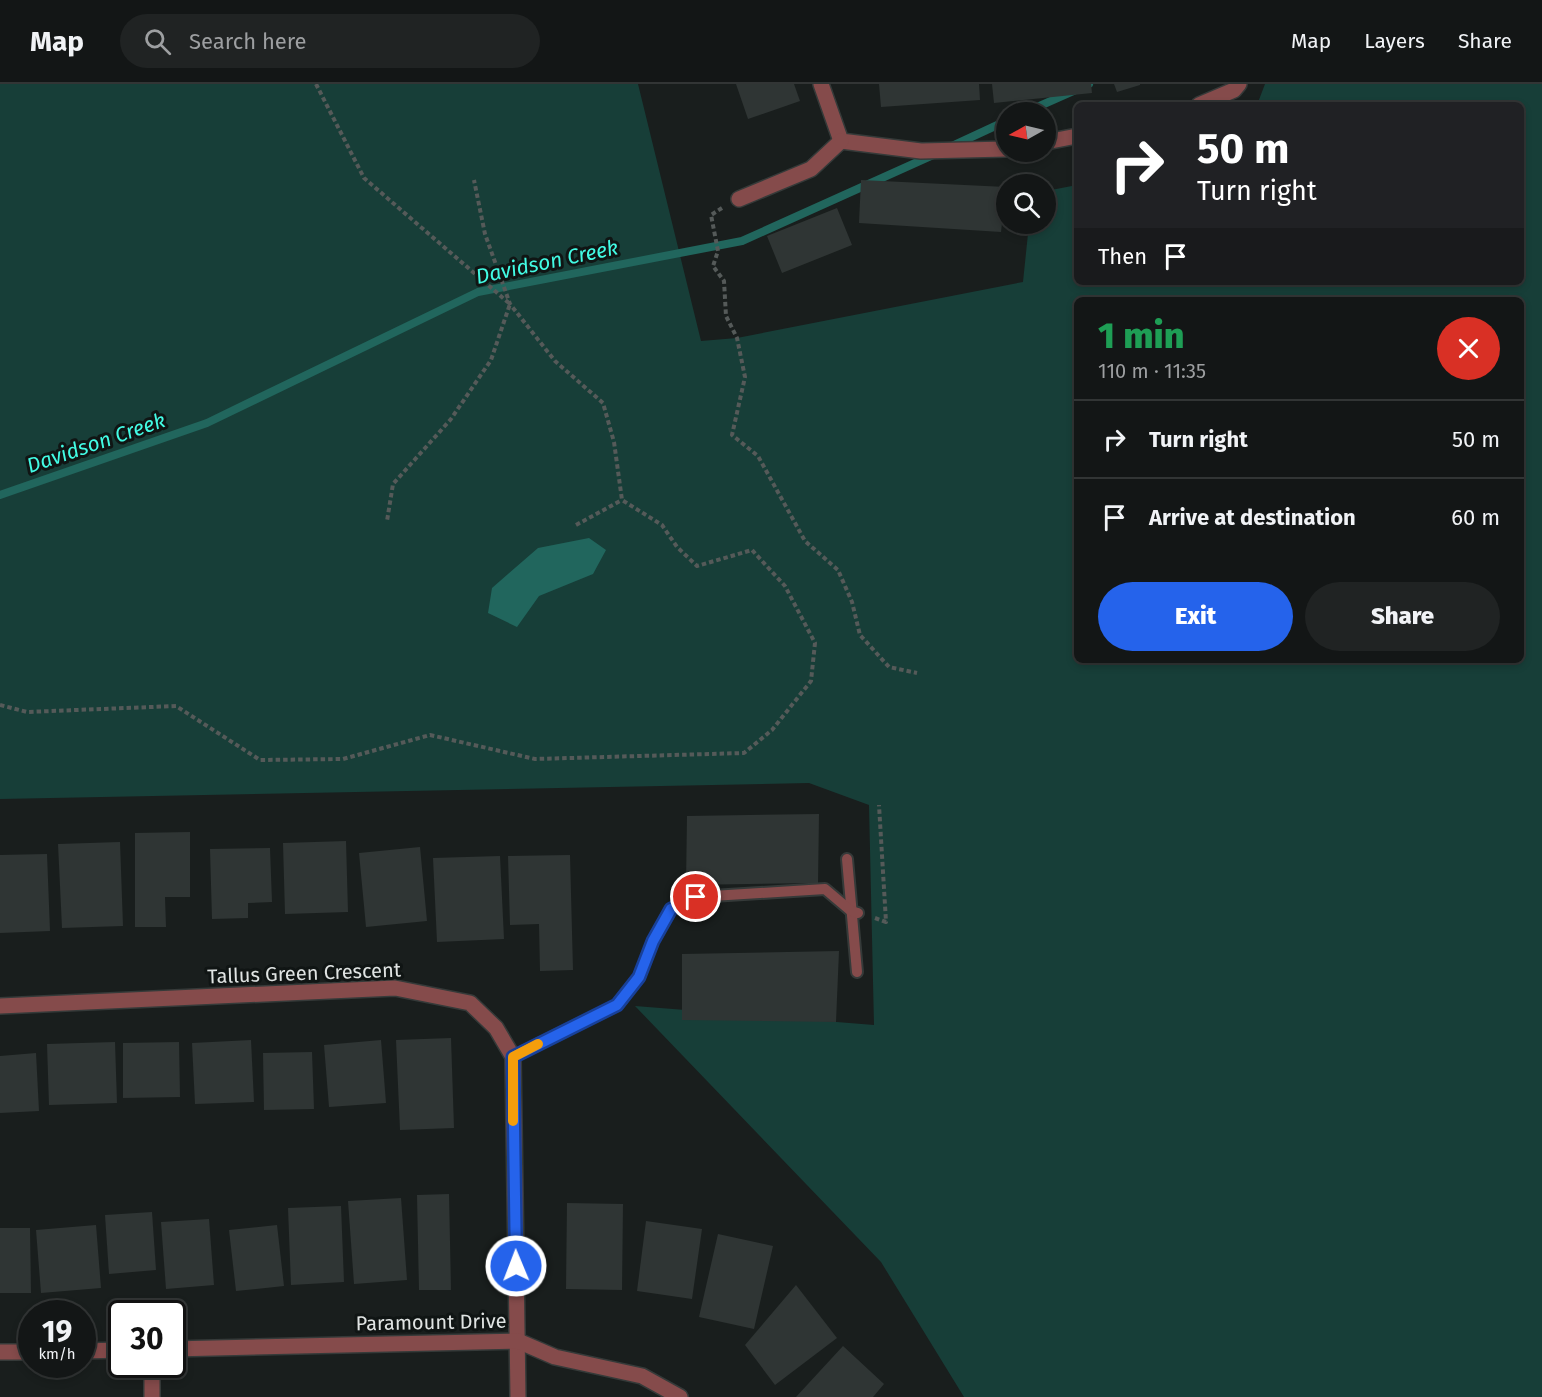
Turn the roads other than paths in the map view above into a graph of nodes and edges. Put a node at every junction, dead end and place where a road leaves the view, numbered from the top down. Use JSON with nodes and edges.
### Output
{"nodes":[{"id":1,"x":821,"y":84,"type":"edge"},
{"id":2,"x":1239,"y":84,"type":"edge"},
{"id":3,"x":1206,"y":102,"type":"edge"},
{"id":4,"x":1074,"y":137,"type":"edge"},
{"id":5,"x":1056,"y":140,"type":"edge"},
{"id":6,"x":841,"y":141,"type":"junction"},
{"id":7,"x":996,"y":149,"type":"edge"},
{"id":8,"x":739,"y":199,"type":"road end"},
{"id":9,"x":847,"y":859,"type":"dead end"},
{"id":10,"x":855,"y":912,"type":"junction"},
{"id":11,"x":858,"y":972,"type":"dead end"},
{"id":12,"x":0,"y":1006,"type":"edge"},
{"id":13,"x":513,"y":1057,"type":"junction"},
{"id":14,"x":518,"y":1341,"type":"junction"},
{"id":15,"x":186,"y":1349,"type":"edge"},
{"id":16,"x":0,"y":1352,"type":"edge"},
{"id":17,"x":18,"y":1352,"type":"edge"},
{"id":18,"x":152,"y":1378,"type":"edge"},
{"id":19,"x":152,"y":1397,"type":"edge"},
{"id":20,"x":518,"y":1397,"type":"edge"},
{"id":21,"x":680,"y":1397,"type":"edge"}],
"edges":[{"from":1,"to":6,"type":"street"},
{"from":2,"to":3,"type":"street"},
{"from":4,"to":5,"type":"street"},
{"from":6,"to":7,"type":"street"},
{"from":6,"to":8,"type":"street"},
{"from":9,"to":10,"type":"lane"},
{"from":10,"to":11,"type":"lane"},
{"from":10,"to":13,"type":"lane"},
{"from":12,"to":13,"type":"street","name":"Tallus Green Crescent"},
{"from":13,"to":14,"type":"street"},
{"from":14,"to":15,"type":"street","name":"Paramount Drive"},
{"from":14,"to":20,"type":"street"},
{"from":14,"to":21,"type":"street","name":"Paramount Drive"},
{"from":16,"to":17,"type":"street"},
{"from":18,"to":19,"type":"street"}]}
